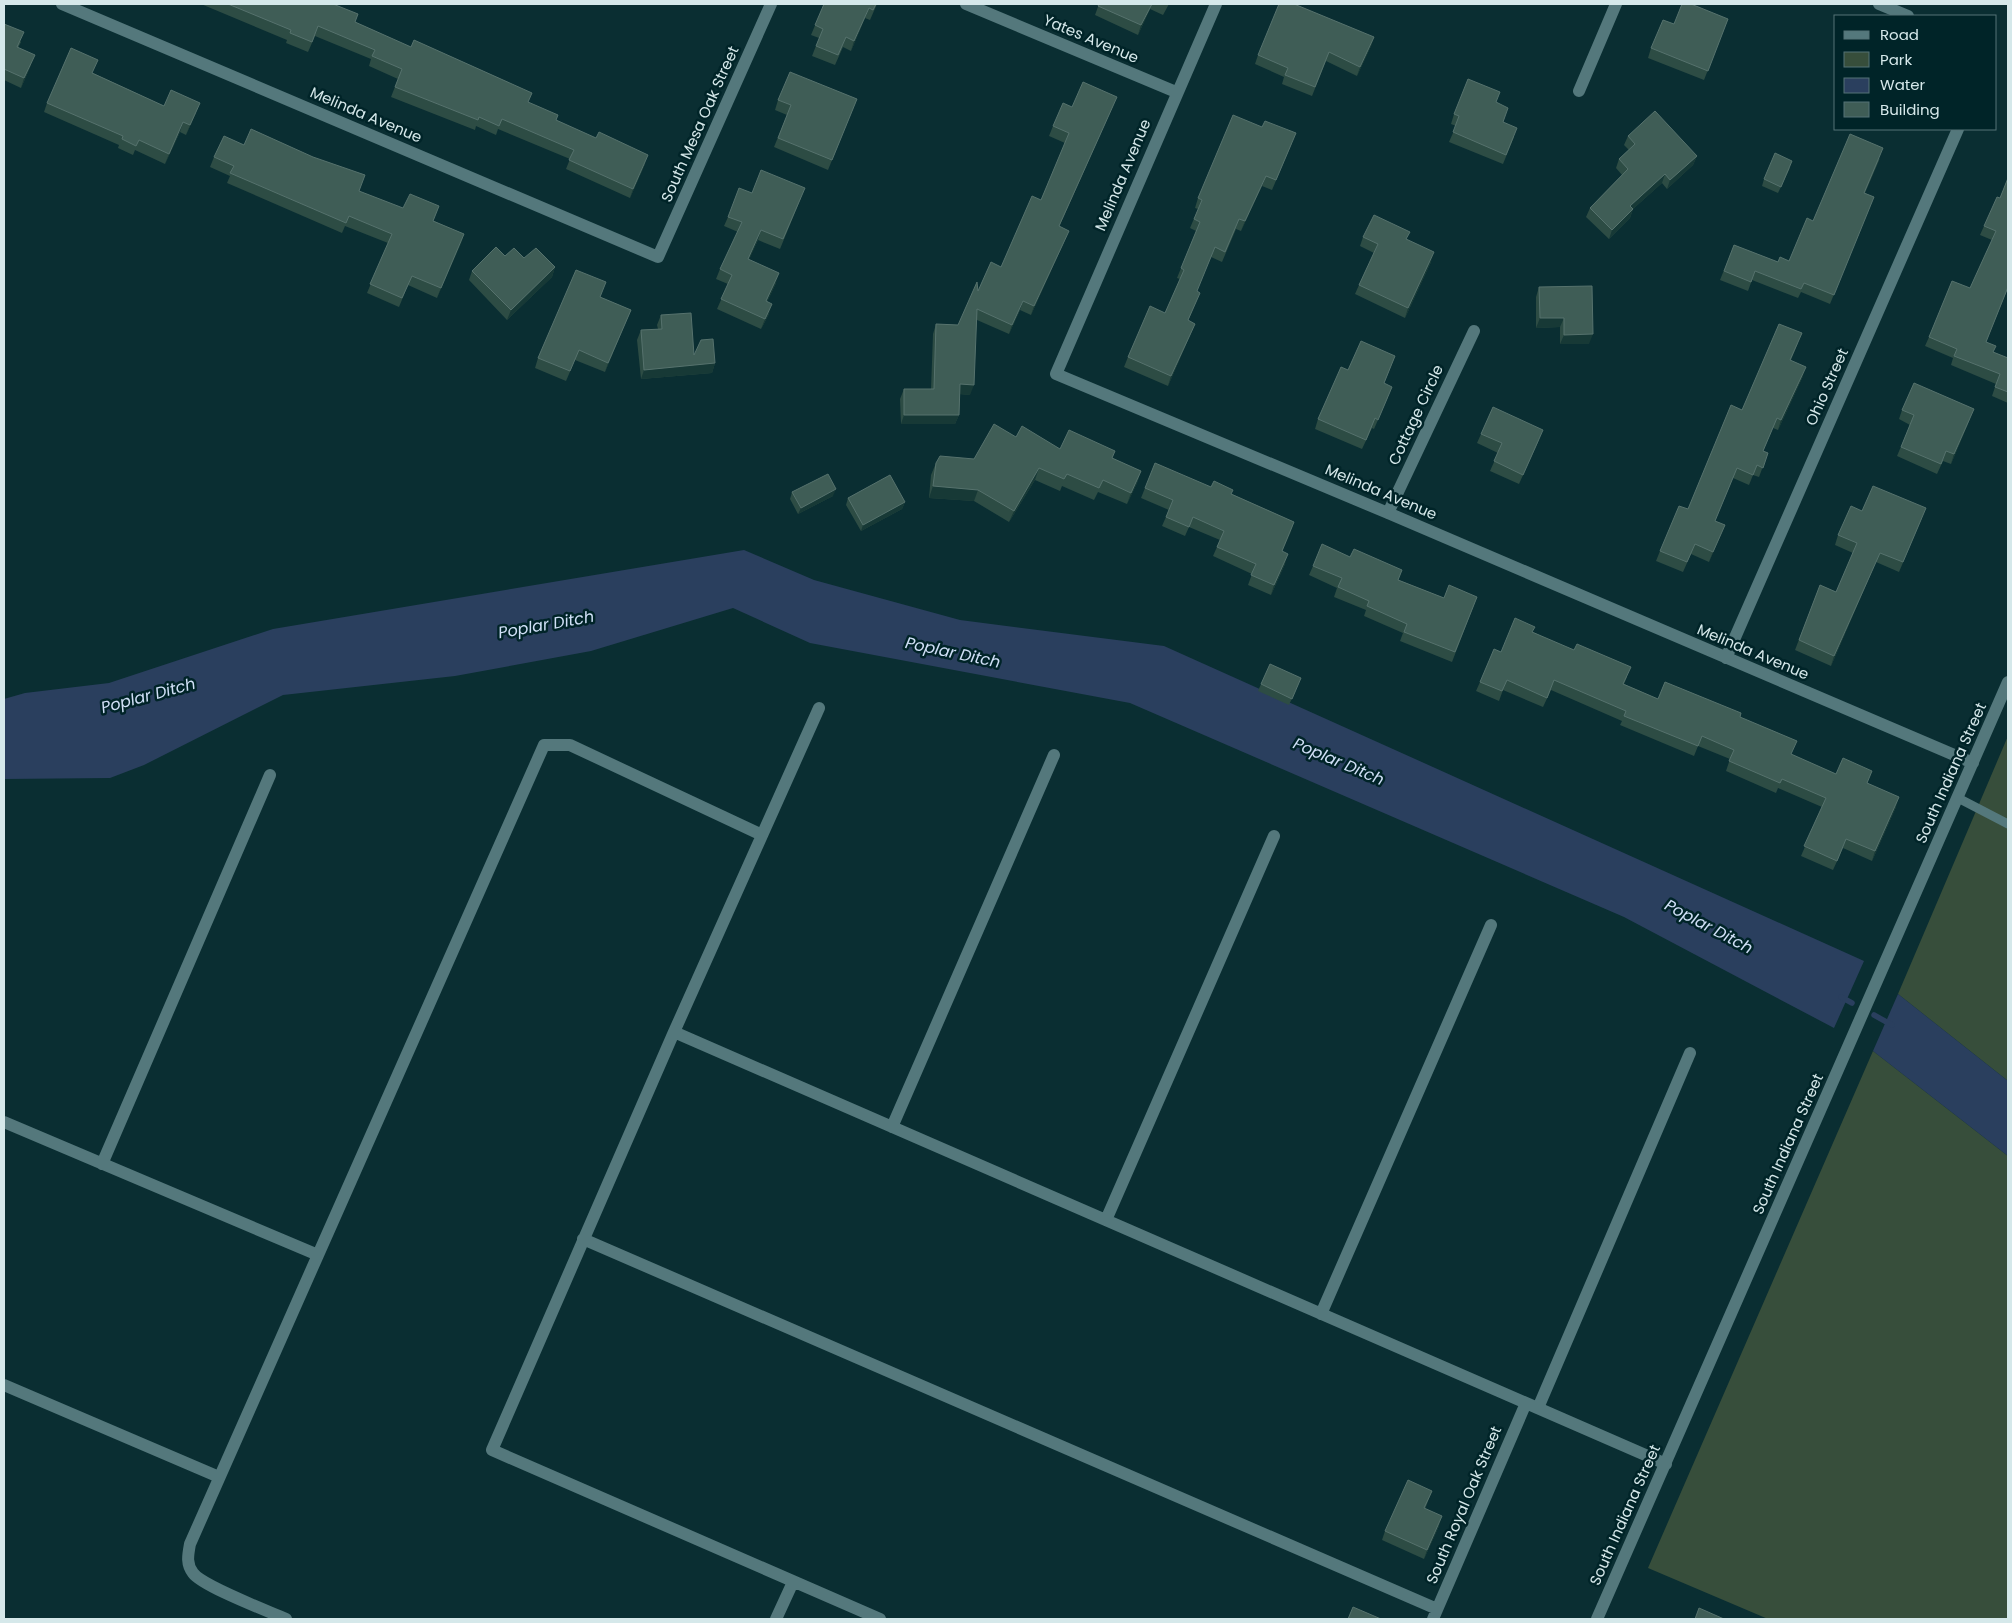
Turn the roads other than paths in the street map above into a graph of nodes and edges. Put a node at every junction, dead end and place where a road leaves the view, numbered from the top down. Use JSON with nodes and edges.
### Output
{"nodes":[{"id":1,"x":62,"y":4,"type":"edge"},
{"id":2,"x":772,"y":4,"type":"edge"},
{"id":3,"x":966,"y":4,"type":"edge"},
{"id":4,"x":1216,"y":4,"type":"edge"},
{"id":5,"x":1616,"y":4,"type":"edge"},
{"id":6,"x":1879,"y":4,"type":"edge"},
{"id":7,"x":1906,"y":15,"type":"edge"},
{"id":8,"x":1579,"y":91,"type":"dead end"},
{"id":9,"x":1176,"y":92,"type":"junction"},
{"id":10,"x":1958,"y":130,"type":"edge"},
{"id":11,"x":658,"y":257,"type":"joint"},
{"id":12,"x":1474,"y":331,"type":"dead end"},
{"id":13,"x":1388,"y":513,"type":"junction"},
{"id":14,"x":1726,"y":658,"type":"junction"},
{"id":15,"x":2008,"y":682,"type":"edge"},
{"id":16,"x":819,"y":708,"type":"dead end"},
{"id":17,"x":1054,"y":755,"type":"dead end"},
{"id":18,"x":1973,"y":763,"type":"junction"},
{"id":19,"x":270,"y":775,"type":"dead end"},
{"id":20,"x":1958,"y":798,"type":"junction"},
{"id":21,"x":2008,"y":824,"type":"edge"},
{"id":22,"x":762,"y":835,"type":"junction"},
{"id":23,"x":1274,"y":836,"type":"dead end"},
{"id":24,"x":1492,"y":925,"type":"dead end"},
{"id":25,"x":674,"y":1032,"type":"junction"},
{"id":26,"x":1690,"y":1053,"type":"dead end"},
{"id":27,"x":4,"y":1122,"type":"edge"},
{"id":28,"x":892,"y":1127,"type":"junction"},
{"id":29,"x":102,"y":1164,"type":"junction"},
{"id":30,"x":1106,"y":1220,"type":"junction"},
{"id":31,"x":583,"y":1239,"type":"junction"},
{"id":32,"x":318,"y":1255,"type":"junction"},
{"id":33,"x":1321,"y":1314,"type":"junction"},
{"id":34,"x":4,"y":1385,"type":"edge"},
{"id":35,"x":1532,"y":1405,"type":"junction"},
{"id":36,"x":1666,"y":1464,"type":"junction"},
{"id":37,"x":219,"y":1477,"type":"junction"},
{"id":38,"x":792,"y":1582,"type":"junction"},
{"id":39,"x":1435,"y":1614,"type":"edge"},
{"id":40,"x":286,"y":1619,"type":"edge"},
{"id":41,"x":776,"y":1619,"type":"edge"},
{"id":42,"x":880,"y":1619,"type":"edge"},
{"id":43,"x":1597,"y":1619,"type":"edge"}],
"edges":[{"from":1,"to":11,"type":"street","name":"Melinda Avenue"},
{"from":2,"to":11,"type":"street","name":"South Mesa Oak Street"},
{"from":3,"to":9,"type":"street","name":"Yates Avenue"},
{"from":4,"to":9,"type":"street"},
{"from":5,"to":8,"type":"street"},
{"from":6,"to":7,"type":"street"},
{"from":9,"to":13,"type":"street","name":"Melinda Avenue"},
{"from":10,"to":14,"type":"street","name":"Ohio Street"},
{"from":12,"to":13,"type":"street","name":"Cottage Circle"},
{"from":13,"to":14,"type":"street","name":"Melinda Avenue"},
{"from":14,"to":18,"type":"street","name":"Melinda Avenue"},
{"from":15,"to":18,"type":"street","name":"South Indiana Street"},
{"from":16,"to":22,"type":"street"},
{"from":17,"to":28,"type":"street"},
{"from":18,"to":20,"type":"street","name":"South Indiana Street"},
{"from":19,"to":29,"type":"street"},
{"from":20,"to":21,"type":"lane"},
{"from":20,"to":36,"type":"street","name":"South Indiana Street"},
{"from":22,"to":25,"type":"street"},
{"from":22,"to":32,"type":"street"},
{"from":23,"to":30,"type":"street"},
{"from":24,"to":33,"type":"street"},
{"from":25,"to":28,"type":"street"},
{"from":25,"to":31,"type":"street"},
{"from":26,"to":35,"type":"street","name":"South Royal Oak Street"},
{"from":27,"to":29,"type":"street"},
{"from":28,"to":30,"type":"street"},
{"from":29,"to":32,"type":"street"},
{"from":30,"to":33,"type":"street"},
{"from":31,"to":38,"type":"street"},
{"from":31,"to":39,"type":"street"},
{"from":32,"to":37,"type":"street"},
{"from":33,"to":35,"type":"street"},
{"from":34,"to":37,"type":"street"},
{"from":35,"to":36,"type":"street"},
{"from":35,"to":39,"type":"street","name":"South Royal Oak Street"},
{"from":36,"to":43,"type":"street","name":"South Indiana Street"},
{"from":37,"to":40,"type":"street"},
{"from":38,"to":41,"type":"street"},
{"from":38,"to":42,"type":"street"}]}
